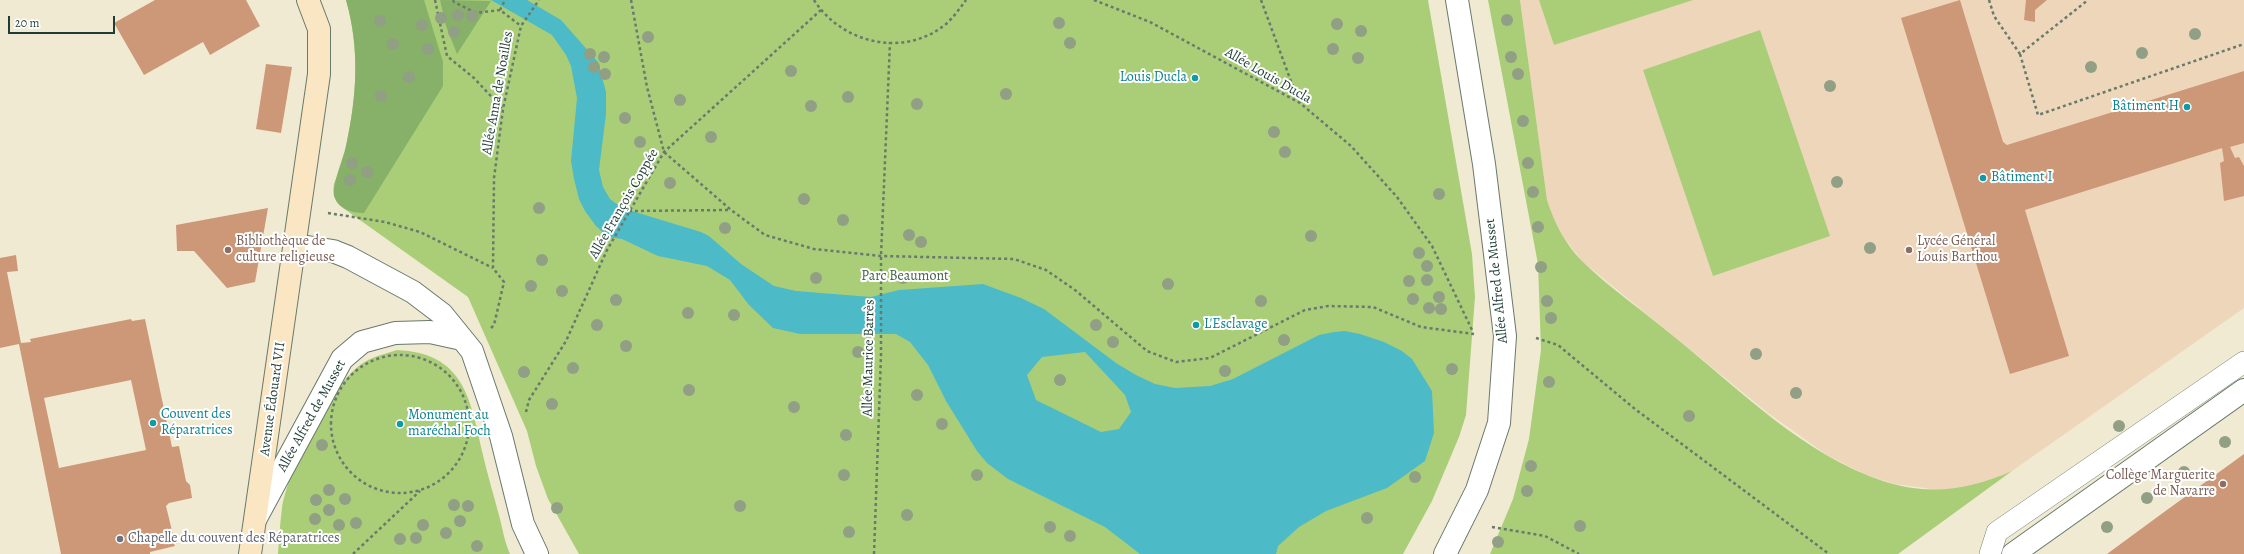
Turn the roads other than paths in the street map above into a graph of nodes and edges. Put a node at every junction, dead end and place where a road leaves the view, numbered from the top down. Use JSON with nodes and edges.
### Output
{"nodes":[{"id":1,"x":308,"y":0,"type":"edge"},
{"id":2,"x":1457,"y":0,"type":"edge"},
{"id":3,"x":296,"y":245,"type":"junction"},
{"id":4,"x":467,"y":345,"type":"junction"},
{"id":5,"x":2244,"y":362,"type":"edge"},
{"id":6,"x":2244,"y":390,"type":"edge"},
{"id":7,"x":254,"y":521,"type":"junction"},
{"id":8,"x":250,"y":554,"type":"edge"},
{"id":9,"x":537,"y":554,"type":"edge"},
{"id":10,"x":1445,"y":554,"type":"edge"},
{"id":11,"x":1990,"y":554,"type":"edge"},
{"id":12,"x":2013,"y":554,"type":"edge"}],
"edges":[{"from":1,"to":3,"type":"main road","name":"Avenue Édouard VII"},
{"from":2,"to":10,"type":"street","name":"Allée Alfred de Musset"},
{"from":3,"to":4,"type":"street"},
{"from":3,"to":7,"type":"main road","name":"Avenue Édouard VII"},
{"from":4,"to":7,"type":"street","name":"Allée Alfred de Musset"},
{"from":4,"to":9,"type":"street"},
{"from":5,"to":11,"type":"lane"},
{"from":6,"to":12,"type":"street"},
{"from":7,"to":8,"type":"main road","name":"Avenue Édouard VII"}]}
